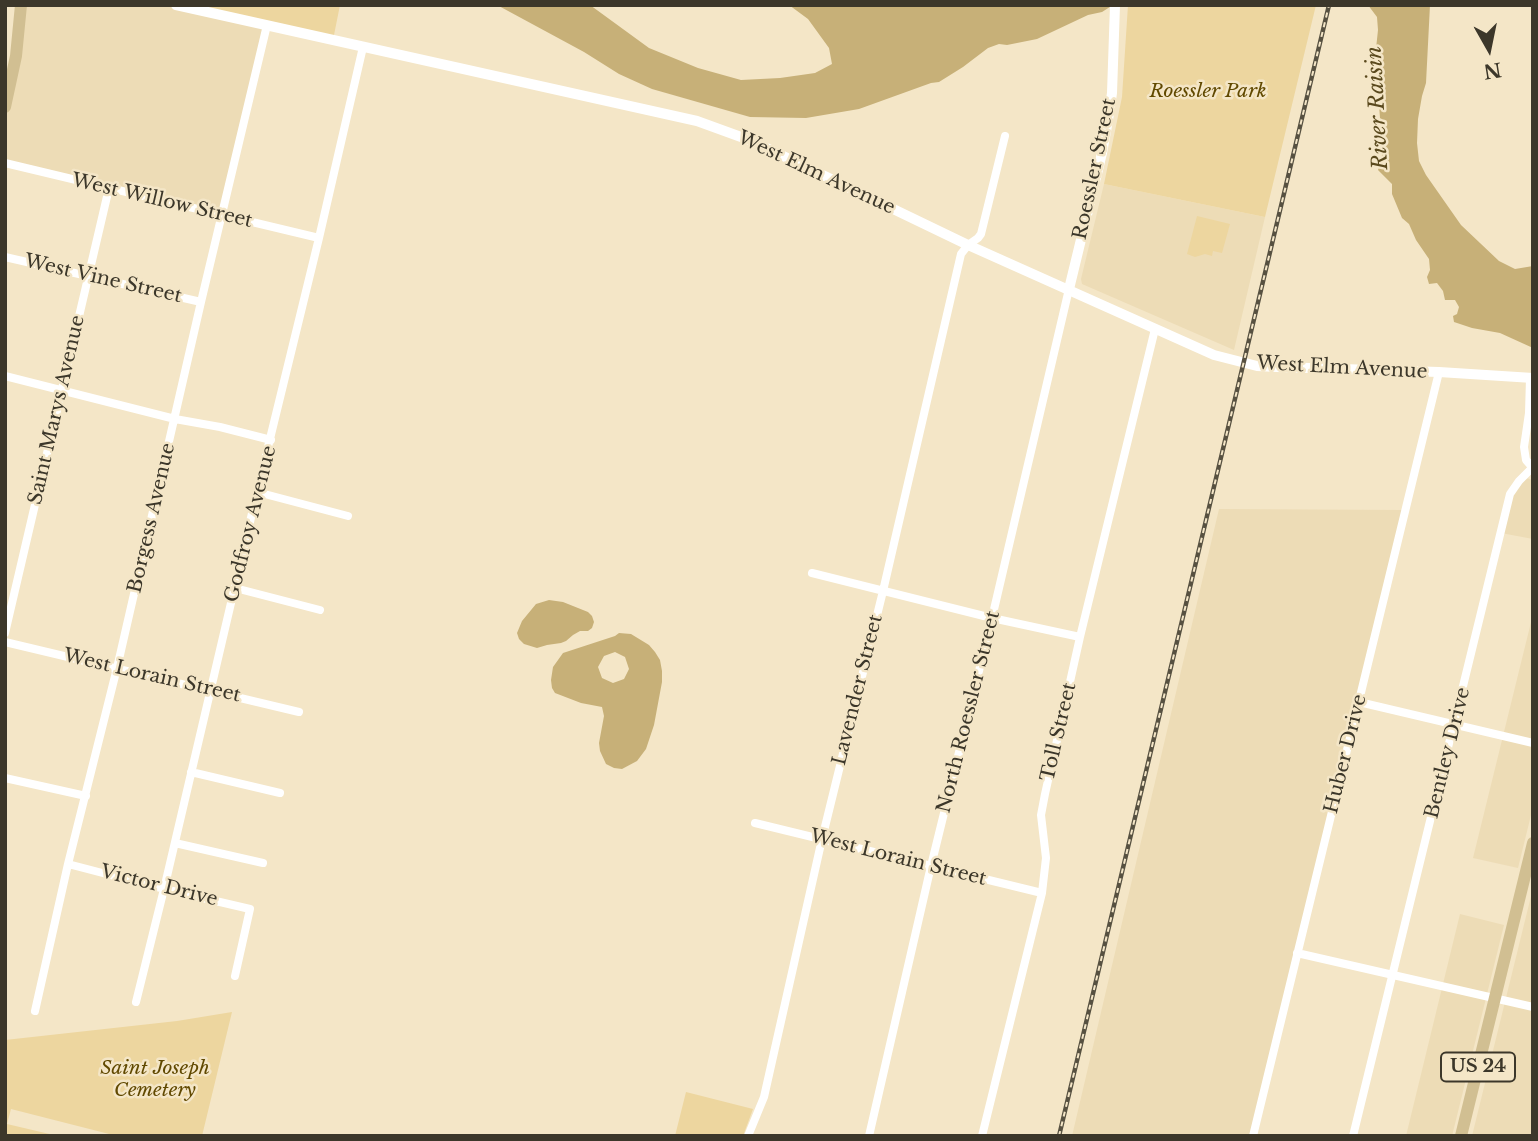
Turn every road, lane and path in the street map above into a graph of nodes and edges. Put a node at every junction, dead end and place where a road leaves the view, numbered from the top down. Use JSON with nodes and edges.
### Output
{"nodes":[{"id":1,"x":21,"y":5,"type":"edge"},
{"id":2,"x":176,"y":5,"type":"edge"},
{"id":3,"x":1115,"y":5,"type":"edge"},
{"id":4,"x":267,"y":25,"type":"junction"},
{"id":5,"x":363,"y":47,"type":"junction"},
{"id":6,"x":5,"y":107,"type":"edge"},
{"id":7,"x":1005,"y":136,"type":"dead end"},
{"id":8,"x":5,"y":163,"type":"edge"},
{"id":9,"x":110,"y":188,"type":"junction"},
{"id":10,"x":223,"y":215,"type":"junction"},
{"id":11,"x":319,"y":238,"type":"junction"},
{"id":12,"x":968,"y":245,"type":"junction"},
{"id":13,"x":5,"y":257,"type":"edge"},
{"id":14,"x":88,"y":276,"type":"junction"},
{"id":15,"x":1069,"y":289,"type":"junction"},
{"id":16,"x":201,"y":302,"type":"junction"},
{"id":17,"x":1155,"y":329,"type":"junction"},
{"id":18,"x":1439,"y":372,"type":"junction"},
{"id":19,"x":5,"y":376,"type":"edge"},
{"id":20,"x":1531,"y":378,"type":"edge"},
{"id":21,"x":61,"y":389,"type":"junction"},
{"id":22,"x":175,"y":419,"type":"junction"},
{"id":23,"x":271,"y":440,"type":"junction"},
{"id":24,"x":1533,"y":468,"type":"edge"},
{"id":25,"x":257,"y":492,"type":"junction"},
{"id":26,"x":348,"y":516,"type":"dead end"},
{"id":27,"x":812,"y":573,"type":"dead end"},
{"id":28,"x":235,"y":588,"type":"junction"},
{"id":29,"x":883,"y":591,"type":"junction"},
{"id":30,"x":320,"y":610,"type":"dead end"},
{"id":31,"x":992,"y":618,"type":"junction"},
{"id":32,"x":5,"y":633,"type":"edge"},
{"id":33,"x":1080,"y":637,"type":"junction"},
{"id":34,"x":5,"y":642,"type":"edge"},
{"id":35,"x":117,"y":668,"type":"junction"},
{"id":36,"x":211,"y":690,"type":"junction"},
{"id":37,"x":1359,"y":702,"type":"junction"},
{"id":38,"x":299,"y":712,"type":"dead end"},
{"id":39,"x":1455,"y":725,"type":"junction"},
{"id":40,"x":1533,"y":743,"type":"edge"},
{"id":41,"x":191,"y":772,"type":"junction"},
{"id":42,"x":5,"y":778,"type":"edge"},
{"id":43,"x":281,"y":793,"type":"dead end"},
{"id":44,"x":86,"y":796,"type":"junction"},
{"id":45,"x":755,"y":823,"type":"dead end"},
{"id":46,"x":822,"y":839,"type":"junction"},
{"id":47,"x":1533,"y":842,"type":"edge"},
{"id":48,"x":175,"y":843,"type":"junction"},
{"id":49,"x":263,"y":863,"type":"dead end"},
{"id":50,"x":68,"y":864,"type":"junction"},
{"id":51,"x":931,"y":866,"type":"junction"},
{"id":52,"x":164,"y":889,"type":"junction"},
{"id":53,"x":1042,"y":893,"type":"junction"},
{"id":54,"x":1297,"y":953,"type":"junction"},
{"id":55,"x":1392,"y":974,"type":"junction"},
{"id":56,"x":235,"y":976,"type":"dead end"},
{"id":57,"x":1494,"y":998,"type":"junction"},
{"id":58,"x":136,"y":1002,"type":"dead end"},
{"id":59,"x":1533,"y":1007,"type":"edge"},
{"id":60,"x":35,"y":1012,"type":"dead end"},
{"id":61,"x":748,"y":1136,"type":"edge"},
{"id":62,"x":869,"y":1136,"type":"edge"},
{"id":63,"x":982,"y":1136,"type":"edge"},
{"id":64,"x":1253,"y":1136,"type":"edge"},
{"id":65,"x":1353,"y":1136,"type":"edge"},
{"id":66,"x":1461,"y":1136,"type":"edge"}],
"edges":[{"from":1,"to":6,"type":"main road"},
{"from":2,"to":4,"type":"street","name":"West Elm Avenue"},
{"from":3,"to":15,"type":"street","name":"Roessler Street"},
{"from":4,"to":5,"type":"street","name":"West Elm Avenue"},
{"from":4,"to":10,"type":"street","name":"Borgess Avenue"},
{"from":5,"to":11,"type":"street","name":"Godfroy Avenue"},
{"from":5,"to":12,"type":"street","name":"West Elm Avenue"},
{"from":7,"to":12,"type":"street","name":"Lavender Street"},
{"from":8,"to":9,"type":"street","name":"West Willow Street"},
{"from":9,"to":10,"type":"street","name":"West Willow Street"},
{"from":9,"to":14,"type":"street","name":"Saint Marys Avenue"},
{"from":10,"to":11,"type":"street","name":"West Willow Street"},
{"from":10,"to":16,"type":"street","name":"Borgess Avenue"},
{"from":11,"to":23,"type":"street","name":"Godfroy Avenue"},
{"from":12,"to":15,"type":"street","name":"West Elm Avenue"},
{"from":12,"to":29,"type":"street","name":"Lavender Street"},
{"from":13,"to":14,"type":"street","name":"West Vine Street"},
{"from":14,"to":16,"type":"street","name":"West Vine Street"},
{"from":14,"to":21,"type":"street","name":"Saint Marys Avenue"},
{"from":15,"to":17,"type":"street","name":"West Elm Avenue"},
{"from":15,"to":31,"type":"street","name":"North Roessler Street"},
{"from":16,"to":22,"type":"street","name":"Borgess Avenue"},
{"from":17,"to":18,"type":"street","name":"West Elm Avenue"},
{"from":17,"to":33,"type":"street","name":"Toll Street"},
{"from":18,"to":20,"type":"street","name":"West Elm Avenue"},
{"from":18,"to":37,"type":"street","name":"Huber Drive"},
{"from":19,"to":21,"type":"street"},
{"from":20,"to":24,"type":"street","name":"Bentley Drive"},
{"from":21,"to":22,"type":"street"},
{"from":21,"to":32,"type":"street","name":"Saint Marys Avenue"},
{"from":22,"to":23,"type":"street"},
{"from":22,"to":35,"type":"street","name":"Borgess Avenue"},
{"from":23,"to":25,"type":"street","name":"Godfroy Avenue"},
{"from":24,"to":39,"type":"street","name":"Bentley Drive"},
{"from":25,"to":26,"type":"street"},
{"from":25,"to":28,"type":"street","name":"Godfroy Avenue"},
{"from":27,"to":29,"type":"street"},
{"from":28,"to":30,"type":"street"},
{"from":28,"to":36,"type":"street","name":"Godfroy Avenue"},
{"from":29,"to":31,"type":"street"},
{"from":29,"to":46,"type":"street","name":"Lavender Street"},
{"from":31,"to":33,"type":"street"},
{"from":31,"to":51,"type":"street","name":"North Roessler Street"},
{"from":33,"to":53,"type":"street","name":"Toll Street"},
{"from":34,"to":35,"type":"street","name":"West Lorain Street"},
{"from":35,"to":36,"type":"street","name":"West Lorain Street"},
{"from":35,"to":44,"type":"street","name":"Borgess Avenue"},
{"from":36,"to":38,"type":"street","name":"West Lorain Street"},
{"from":36,"to":41,"type":"street","name":"Godfroy Avenue"},
{"from":37,"to":39,"type":"street"},
{"from":37,"to":54,"type":"street","name":"Huber Drive"},
{"from":39,"to":40,"type":"street"},
{"from":39,"to":55,"type":"street","name":"Bentley Drive"},
{"from":41,"to":43,"type":"street"},
{"from":41,"to":48,"type":"street","name":"Godfroy Avenue"},
{"from":42,"to":44,"type":"street"},
{"from":44,"to":50,"type":"street","name":"Borgess Avenue"},
{"from":45,"to":46,"type":"street","name":"West Lorain Street"},
{"from":46,"to":51,"type":"street","name":"West Lorain Street"},
{"from":46,"to":61,"type":"street","name":"Lavender Street"},
{"from":47,"to":57,"type":"main road","number":"US 24"},
{"from":48,"to":49,"type":"street"},
{"from":48,"to":52,"type":"street","name":"Godfroy Avenue"},
{"from":50,"to":52,"type":"street","name":"Victor Drive"},
{"from":50,"to":60,"type":"street","name":"Borgess Avenue"},
{"from":51,"to":53,"type":"street","name":"West Lorain Street"},
{"from":51,"to":62,"type":"street","name":"North Roessler Street"},
{"from":52,"to":56,"type":"street","name":"Victor Drive"},
{"from":52,"to":58,"type":"street","name":"Godfroy Avenue"},
{"from":53,"to":63,"type":"street","name":"Toll Street"},
{"from":54,"to":55,"type":"street"},
{"from":54,"to":64,"type":"street","name":"Huber Drive"},
{"from":55,"to":57,"type":"street"},
{"from":55,"to":65,"type":"street","name":"Bentley Drive"},
{"from":57,"to":59,"type":"street"},
{"from":57,"to":66,"type":"main road","number":"US 24"}]}
